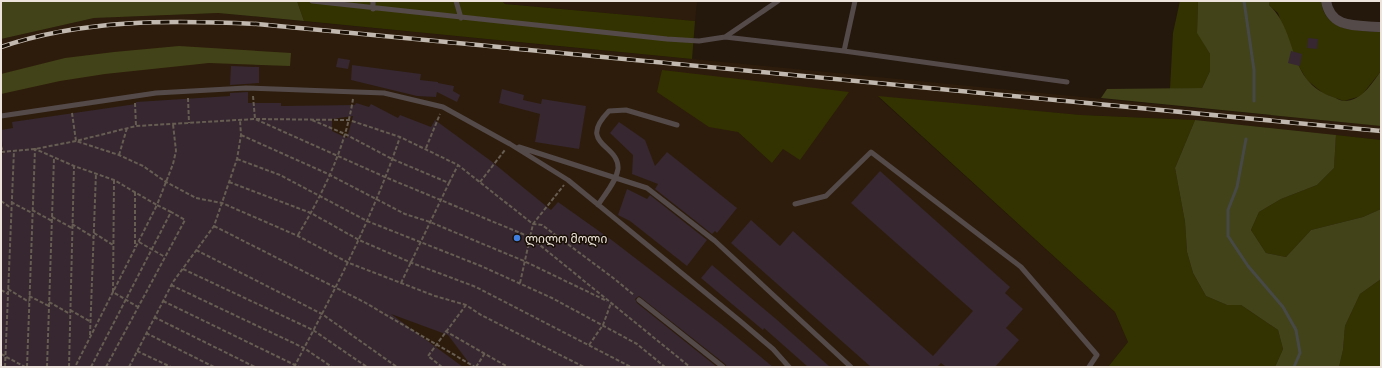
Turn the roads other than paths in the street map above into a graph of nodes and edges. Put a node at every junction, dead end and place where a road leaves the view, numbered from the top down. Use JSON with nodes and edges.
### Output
{"nodes":[{"id":1,"x":312,"y":1,"type":"edge"},
{"id":2,"x":373,"y":1,"type":"edge"},
{"id":3,"x":456,"y":1,"type":"edge"},
{"id":4,"x":778,"y":1,"type":"edge"},
{"id":5,"x":855,"y":1,"type":"edge"},
{"id":6,"x":1326,"y":1,"type":"edge"},
{"id":7,"x":373,"y":9,"type":"junction"},
{"id":8,"x":461,"y":18,"type":"junction"},
{"id":9,"x":1381,"y":27,"type":"edge"},
{"id":10,"x":725,"y":37,"type":"junction"},
{"id":11,"x":844,"y":51,"type":"junction"},
{"id":12,"x":1067,"y":82,"type":"dead end"},
{"id":13,"x":1,"y":116,"type":"edge"},
{"id":14,"x":677,"y":125,"type":"dead end"},
{"id":15,"x":510,"y":144,"type":"junction"},
{"id":16,"x":616,"y":178,"type":"junction"},
{"id":17,"x":795,"y":204,"type":"dead end"},
{"id":18,"x":598,"y":205,"type":"junction"},
{"id":19,"x":639,"y":300,"type":"road end"},
{"id":20,"x":723,"y":367,"type":"edge"},
{"id":21,"x":788,"y":367,"type":"edge"},
{"id":22,"x":851,"y":367,"type":"edge"},
{"id":23,"x":1089,"y":367,"type":"edge"}],
"edges":[{"from":1,"to":7,"type":"lane"},
{"from":2,"to":7,"type":"lane"},
{"from":3,"to":8,"type":"lane"},
{"from":4,"to":10,"type":"lane"},
{"from":5,"to":11,"type":"lane"},
{"from":6,"to":9,"type":"street"},
{"from":7,"to":8,"type":"lane"},
{"from":8,"to":10,"type":"lane"},
{"from":10,"to":11,"type":"lane"},
{"from":11,"to":12,"type":"lane"},
{"from":13,"to":15,"type":"lane"},
{"from":14,"to":16,"type":"lane"},
{"from":15,"to":16,"type":"lane"},
{"from":15,"to":18,"type":"lane"},
{"from":16,"to":18,"type":"lane"},
{"from":16,"to":22,"type":"lane"},
{"from":17,"to":23,"type":"lane"},
{"from":18,"to":21,"type":"lane"},
{"from":19,"to":20,"type":"lane"}]}
